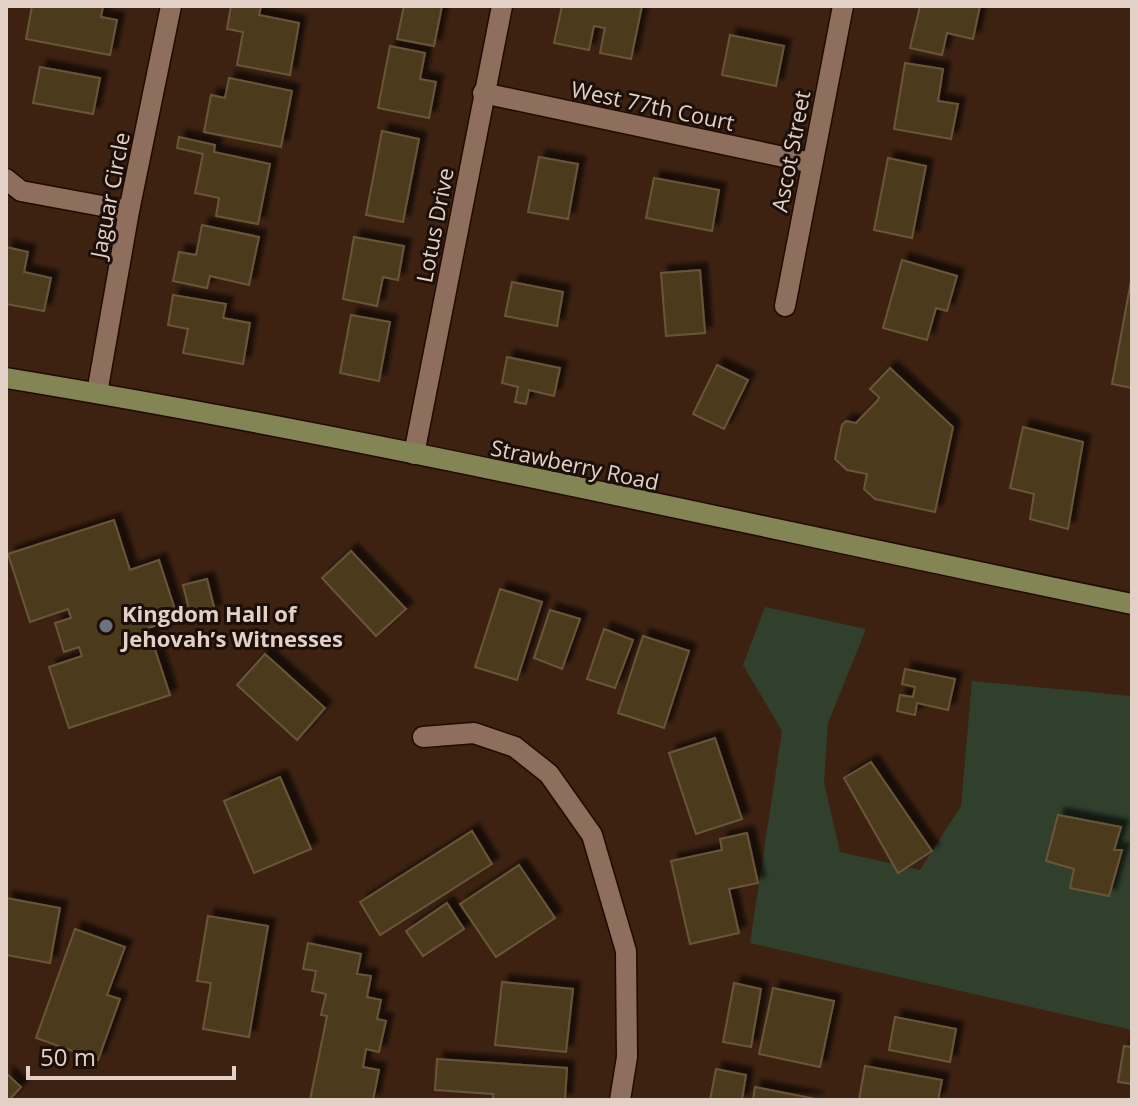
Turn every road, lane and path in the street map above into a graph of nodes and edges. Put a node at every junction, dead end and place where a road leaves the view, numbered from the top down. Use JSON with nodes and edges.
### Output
{"nodes":[{"id":1,"x":171,"y":6,"type":"edge"},
{"id":2,"x":502,"y":6,"type":"edge"},
{"id":3,"x":843,"y":6,"type":"edge"},
{"id":4,"x":483,"y":93,"type":"junction"},
{"id":5,"x":812,"y":163,"type":"junction"},
{"id":6,"x":6,"y":179,"type":"edge"},
{"id":7,"x":129,"y":211,"type":"junction"},
{"id":8,"x":785,"y":306,"type":"dead end"},
{"id":9,"x":6,"y":378,"type":"edge"},
{"id":10,"x":97,"y":393,"type":"junction"},
{"id":11,"x":414,"y":454,"type":"junction"},
{"id":12,"x":1132,"y":604,"type":"edge"},
{"id":13,"x":423,"y":737,"type":"dead end"},
{"id":14,"x":620,"y":1100,"type":"edge"}],
"edges":[{"from":1,"to":7,"type":"street","name":"Jaguar Circle"},
{"from":2,"to":4,"type":"street","name":"Lotus Drive"},
{"from":3,"to":5,"type":"street","name":"Ascot Street"},
{"from":4,"to":5,"type":"street","name":"West 77th Court"},
{"from":4,"to":11,"type":"street","name":"Lotus Drive"},
{"from":5,"to":8,"type":"street","name":"Ascot Street"},
{"from":6,"to":7,"type":"street"},
{"from":7,"to":10,"type":"street","name":"Jaguar Circle"},
{"from":9,"to":10,"type":"street","name":"Strawberry Road"},
{"from":10,"to":11,"type":"street","name":"Strawberry Road"},
{"from":11,"to":12,"type":"street","name":"Strawberry Road"},
{"from":13,"to":14,"type":"street"}]}
